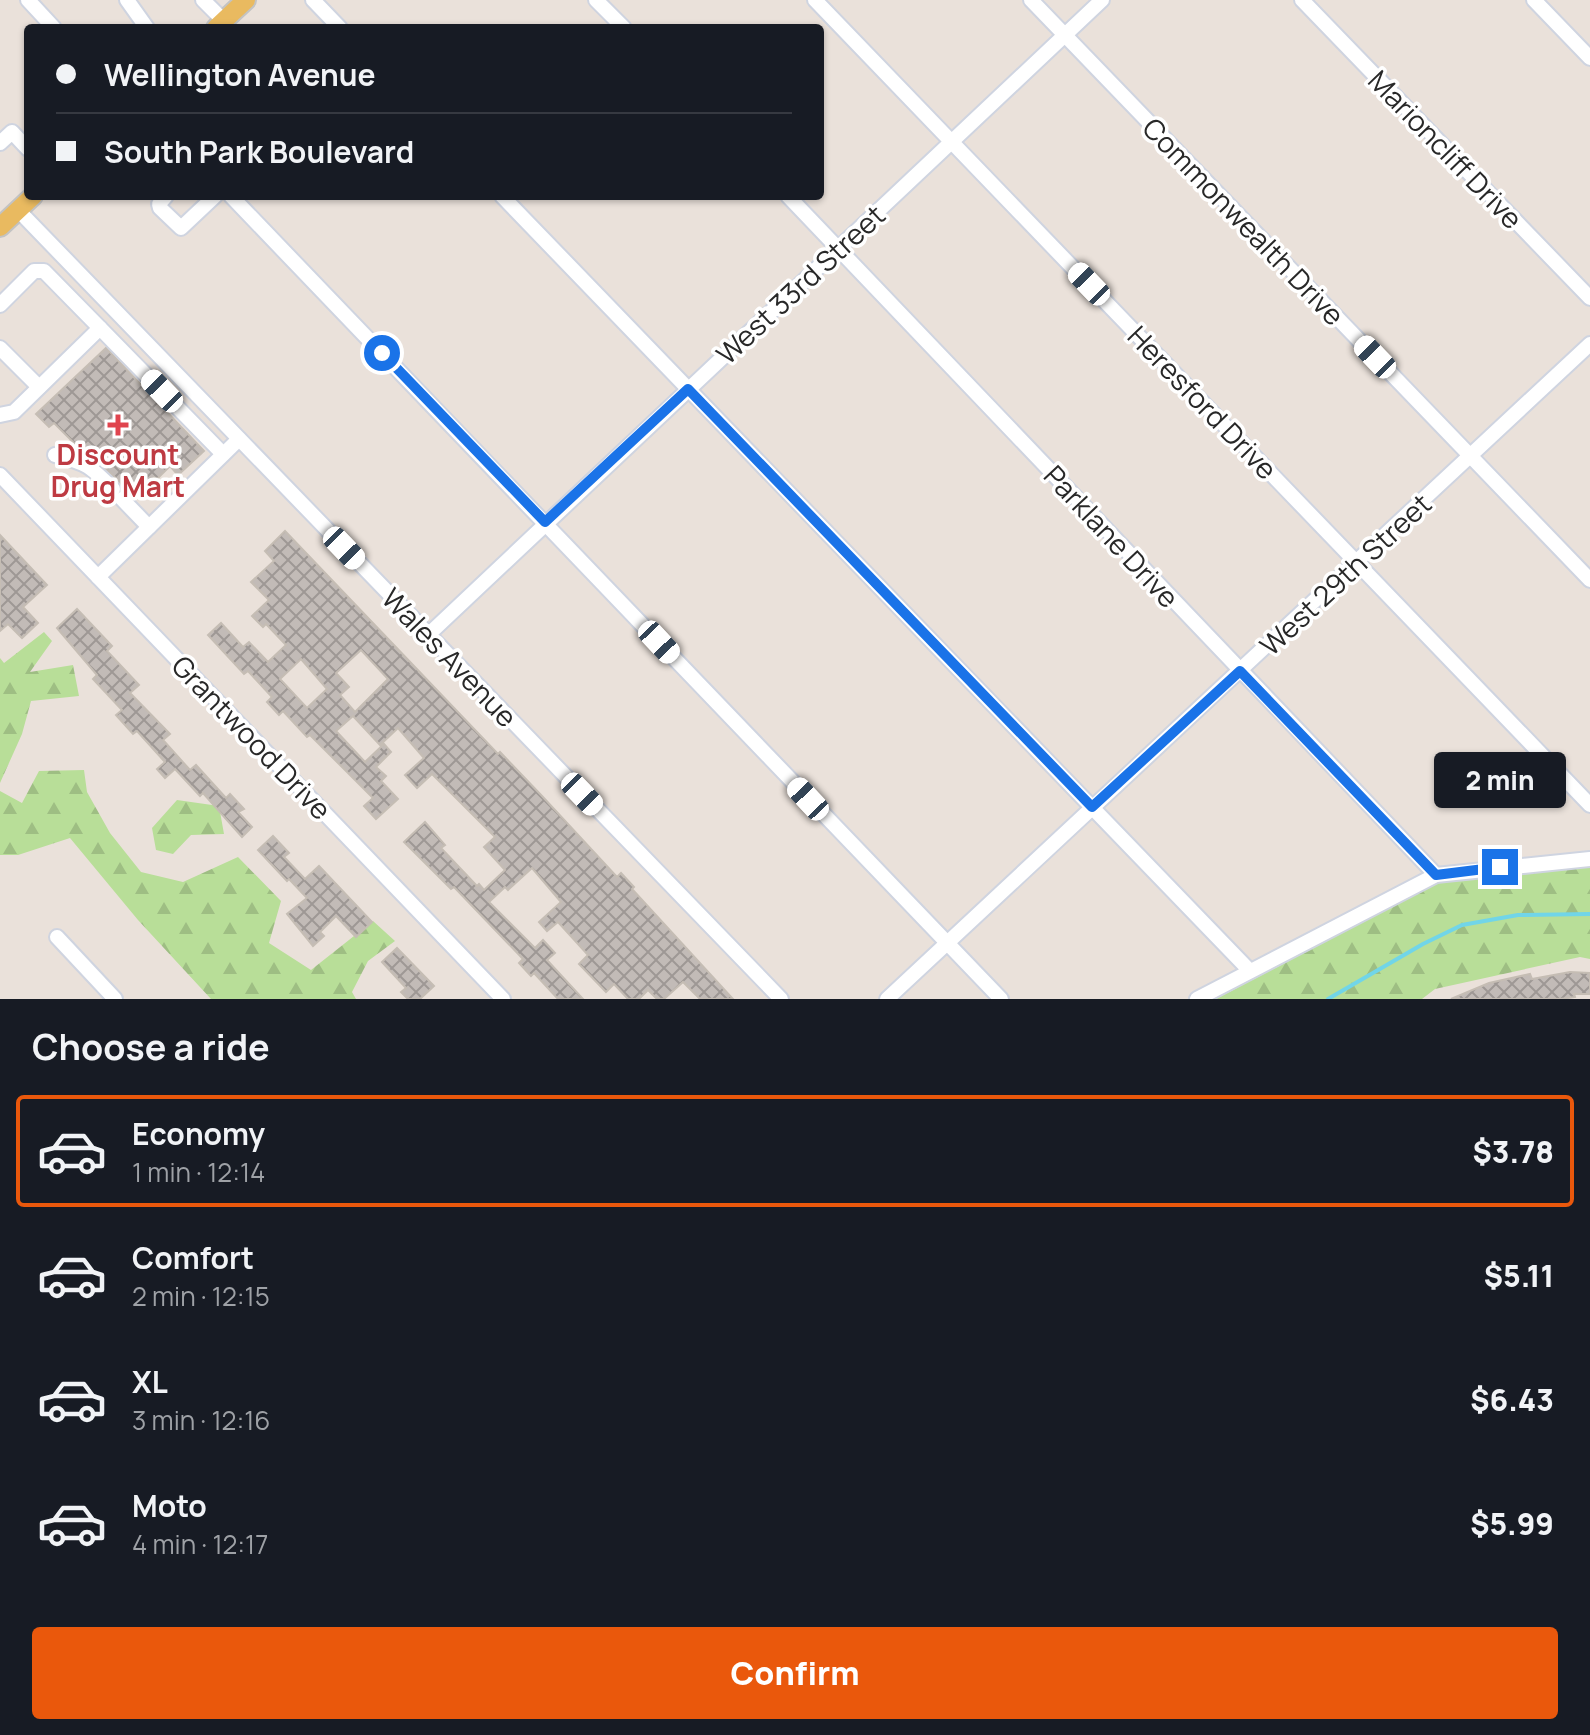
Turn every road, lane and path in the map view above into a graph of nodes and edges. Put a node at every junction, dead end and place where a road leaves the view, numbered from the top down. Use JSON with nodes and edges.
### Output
{"nodes":[{"id":1,"x":127,"y":0,"type":"edge"},
{"id":2,"x":203,"y":0,"type":"edge"},
{"id":3,"x":246,"y":0,"type":"edge"},
{"id":4,"x":313,"y":0,"type":"edge"},
{"id":5,"x":596,"y":0,"type":"edge"},
{"id":6,"x":815,"y":0,"type":"edge"},
{"id":7,"x":1031,"y":0,"type":"edge"},
{"id":8,"x":1102,"y":0,"type":"edge"},
{"id":9,"x":1302,"y":0,"type":"edge"},
{"id":10,"x":1534,"y":0,"type":"edge"},
{"id":11,"x":35,"y":2,"type":"edge"},
{"id":12,"x":51,"y":24,"type":"edge"},
{"id":13,"x":144,"y":24,"type":"edge"},
{"id":14,"x":220,"y":24,"type":"edge"},
{"id":15,"x":336,"y":24,"type":"edge"},
{"id":16,"x":620,"y":24,"type":"edge"},
{"id":17,"x":1064,"y":35,"type":"junction"},
{"id":18,"x":1590,"y":58,"type":"edge"},
{"id":19,"x":951,"y":141,"type":"junction"},
{"id":20,"x":0,"y":143,"type":"edge"},
{"id":21,"x":24,"y":145,"type":"edge"},
{"id":22,"x":28,"y":200,"type":"edge"},
{"id":23,"x":162,"y":200,"type":"edge"},
{"id":24,"x":211,"y":200,"type":"edge"},
{"id":25,"x":235,"y":200,"type":"edge"},
{"id":26,"x":506,"y":200,"type":"edge"},
{"id":27,"x":792,"y":200,"type":"edge"},
{"id":28,"x":6,"y":219,"type":"edge"},
{"id":29,"x":840,"y":249,"type":"junction"},
{"id":30,"x":1590,"y":298,"type":"edge"},
{"id":31,"x":0,"y":305,"type":"edge"},
{"id":32,"x":100,"y":328,"type":"junction"},
{"id":33,"x":1590,"y":344,"type":"edge"},
{"id":34,"x":0,"y":348,"type":"edge"},
{"id":35,"x":39,"y":387,"type":"junction"},
{"id":36,"x":688,"y":389,"type":"junction"},
{"id":37,"x":0,"y":415,"type":"edge"},
{"id":38,"x":239,"y":439,"type":"junction"},
{"id":39,"x":223,"y":454,"type":"junction"},
{"id":40,"x":55,"y":455,"type":"dead end"},
{"id":41,"x":1470,"y":456,"type":"junction"},
{"id":42,"x":0,"y":475,"type":"edge"},
{"id":43,"x":545,"y":522,"type":"junction"},
{"id":44,"x":149,"y":527,"type":"junction"},
{"id":45,"x":1357,"y":562,"type":"junction"},
{"id":46,"x":98,"y":577,"type":"junction"},
{"id":47,"x":1590,"y":580,"type":"edge"},
{"id":48,"x":428,"y":635,"type":"junction"},
{"id":49,"x":1240,"y":671,"type":"junction"},
{"id":50,"x":1590,"y":805,"type":"edge"},
{"id":51,"x":1092,"y":807,"type":"junction"},
{"id":52,"x":1590,"y":859,"type":"edge"},
{"id":53,"x":1436,"y":875,"type":"junction"},
{"id":54,"x":57,"y":937,"type":"dead end"},
{"id":55,"x":946,"y":944,"type":"junction"},
{"id":56,"x":1250,"y":971,"type":"junction"},
{"id":57,"x":115,"y":999,"type":"edge"},
{"id":58,"x":503,"y":999,"type":"edge"},
{"id":59,"x":781,"y":999,"type":"edge"},
{"id":60,"x":887,"y":999,"type":"edge"},
{"id":61,"x":1001,"y":999,"type":"edge"},
{"id":62,"x":1197,"y":999,"type":"edge"}],
"edges":[{"from":1,"to":13,"type":"street"},
{"from":2,"to":14,"type":"street"},
{"from":3,"to":14,"type":"main road"},
{"from":4,"to":15,"type":"street"},
{"from":5,"to":16,"type":"street"},
{"from":6,"to":19,"type":"street","name":"Heresford Drive"},
{"from":7,"to":17,"type":"street","name":"Commonwealth Drive"},
{"from":8,"to":17,"type":"street","name":"West 33rd Street"},
{"from":9,"to":30,"type":"street","name":"Marioncliff Drive"},
{"from":10,"to":18,"type":"street"},
{"from":11,"to":12,"type":"street"},
{"from":17,"to":19,"type":"street","name":"West 33rd Street"},
{"from":17,"to":41,"type":"street","name":"Commonwealth Drive"},
{"from":19,"to":29,"type":"street","name":"West 33rd Street"},
{"from":19,"to":45,"type":"street","name":"Heresford Drive"},
{"from":20,"to":21,"type":"street"},
{"from":22,"to":28,"type":"main road"},
{"from":23,"to":24,"type":"street"},
{"from":25,"to":43,"type":"street"},
{"from":26,"to":36,"type":"street"},
{"from":27,"to":29,"type":"street","name":"Parklane Drive"},
{"from":28,"to":38,"type":"street","name":"Wales Avenue"},
{"from":29,"to":36,"type":"street","name":"West 33rd Street"},
{"from":29,"to":49,"type":"street","name":"Parklane Drive"},
{"from":31,"to":32,"type":"street"},
{"from":32,"to":35,"type":"street"},
{"from":32,"to":39,"type":"street"},
{"from":33,"to":41,"type":"street","name":"West 29th Street"},
{"from":34,"to":35,"type":"street"},
{"from":35,"to":37,"type":"street"},
{"from":36,"to":43,"type":"street","name":"West 33rd Street"},
{"from":36,"to":51,"type":"street"},
{"from":38,"to":39,"type":"street"},
{"from":38,"to":48,"type":"street","name":"Wales Avenue"},
{"from":39,"to":44,"type":"street"},
{"from":40,"to":44,"type":"street"},
{"from":41,"to":45,"type":"street","name":"West 29th Street"},
{"from":41,"to":47,"type":"street","name":"Commonwealth Drive"},
{"from":42,"to":46,"type":"street","name":"Grantwood Drive"},
{"from":43,"to":48,"type":"street","name":"West 33rd Street"},
{"from":43,"to":55,"type":"street"},
{"from":44,"to":46,"type":"street"},
{"from":45,"to":49,"type":"street","name":"West 29th Street"},
{"from":45,"to":50,"type":"street","name":"Heresford Drive"},
{"from":46,"to":58,"type":"street","name":"Grantwood Drive"},
{"from":48,"to":59,"type":"street","name":"Wales Avenue"},
{"from":49,"to":51,"type":"street","name":"West 29th Street"},
{"from":49,"to":53,"type":"street","name":"Parklane Drive"},
{"from":51,"to":55,"type":"street","name":"West 29th Street"},
{"from":51,"to":56,"type":"street"},
{"from":52,"to":53,"type":"street"},
{"from":53,"to":56,"type":"street"},
{"from":54,"to":57,"type":"street"},
{"from":55,"to":60,"type":"street","name":"West 29th Street"},
{"from":55,"to":61,"type":"street"},
{"from":56,"to":62,"type":"street"}]}
